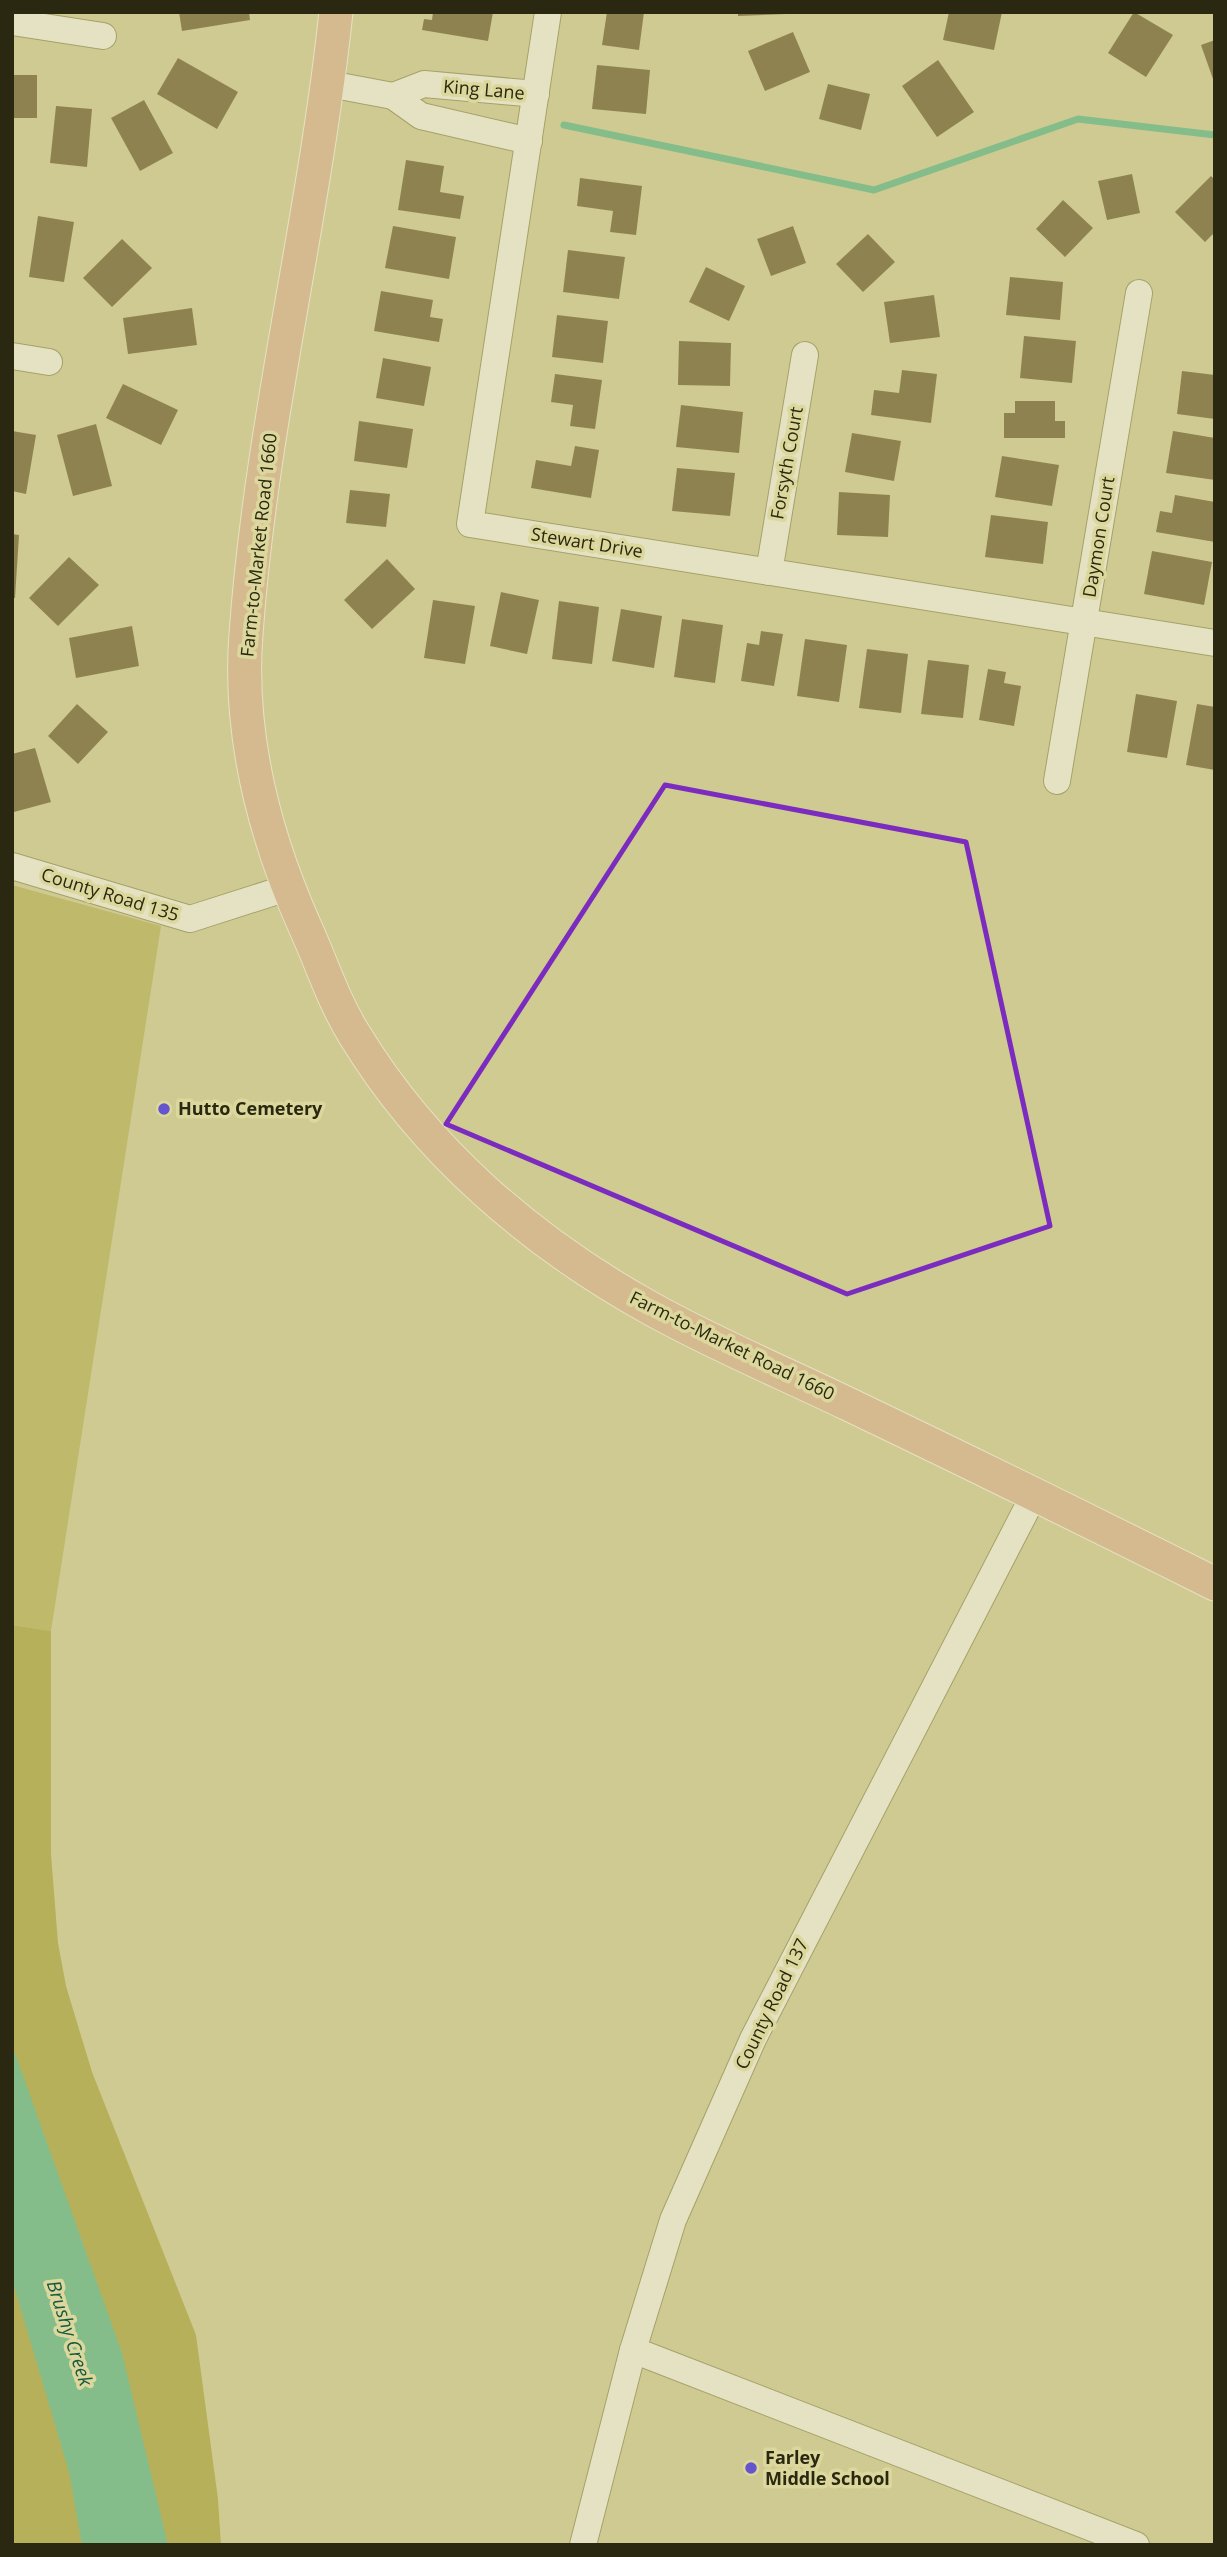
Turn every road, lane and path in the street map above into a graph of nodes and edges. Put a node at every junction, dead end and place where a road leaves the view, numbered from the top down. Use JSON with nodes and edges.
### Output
{"nodes":[{"id":1,"x":337,"y":12,"type":"edge"},
{"id":2,"x":548,"y":12,"type":"edge"},
{"id":3,"x":12,"y":22,"type":"edge"},
{"id":4,"x":103,"y":36,"type":"dead end"},
{"id":5,"x":329,"y":84,"type":"junction"},
{"id":6,"x":536,"y":94,"type":"junction"},
{"id":7,"x":393,"y":96,"type":"junction"},
{"id":8,"x":529,"y":141,"type":"junction"},
{"id":9,"x":1139,"y":293,"type":"dead end"},
{"id":10,"x":805,"y":355,"type":"dead end"},
{"id":11,"x":12,"y":356,"type":"edge"},
{"id":12,"x":49,"y":362,"type":"dead end"},
{"id":13,"x":769,"y":572,"type":"junction"},
{"id":14,"x":1085,"y":622,"type":"junction"},
{"id":15,"x":1215,"y":643,"type":"edge"},
{"id":16,"x":1057,"y":782,"type":"dead end"},
{"id":17,"x":12,"y":866,"type":"edge"},
{"id":18,"x":287,"y":888,"type":"junction"},
{"id":19,"x":1035,"y":1493,"type":"junction"},
{"id":20,"x":1215,"y":1584,"type":"edge"},
{"id":21,"x":633,"y":2350,"type":"junction"},
{"id":22,"x":583,"y":2545,"type":"edge"},
{"id":23,"x":1136,"y":2545,"type":"edge"}],
"edges":[{"from":1,"to":5,"type":"main road","name":"Farm-to-Market Road 1660"},
{"from":2,"to":6,"type":"street","name":"Stewart Drive"},
{"from":3,"to":4,"type":"street"},
{"from":5,"to":7,"type":"street","name":"King Lane"},
{"from":5,"to":18,"type":"main road","name":"Farm-to-Market Road 1660"},
{"from":6,"to":7,"type":"street","name":"King Lane"},
{"from":6,"to":8,"type":"street","name":"Stewart Drive"},
{"from":7,"to":8,"type":"street","name":"King Lane"},
{"from":8,"to":13,"type":"street","name":"Stewart Drive"},
{"from":9,"to":14,"type":"street","name":"Daymon Court"},
{"from":10,"to":13,"type":"street","name":"Forsyth Court"},
{"from":11,"to":12,"type":"street"},
{"from":13,"to":14,"type":"street","name":"Stewart Drive"},
{"from":14,"to":15,"type":"street","name":"Stewart Drive"},
{"from":14,"to":16,"type":"street","name":"Daymon Court"},
{"from":17,"to":18,"type":"street","name":"County Road 135"},
{"from":18,"to":19,"type":"main road","name":"Farm-to-Market Road 1660"},
{"from":19,"to":20,"type":"main road","name":"Farm-to-Market Road 1660"},
{"from":19,"to":21,"type":"street","name":"County Road 137"},
{"from":21,"to":22,"type":"street","name":"County Road 137"},
{"from":21,"to":23,"type":"street"}]}
